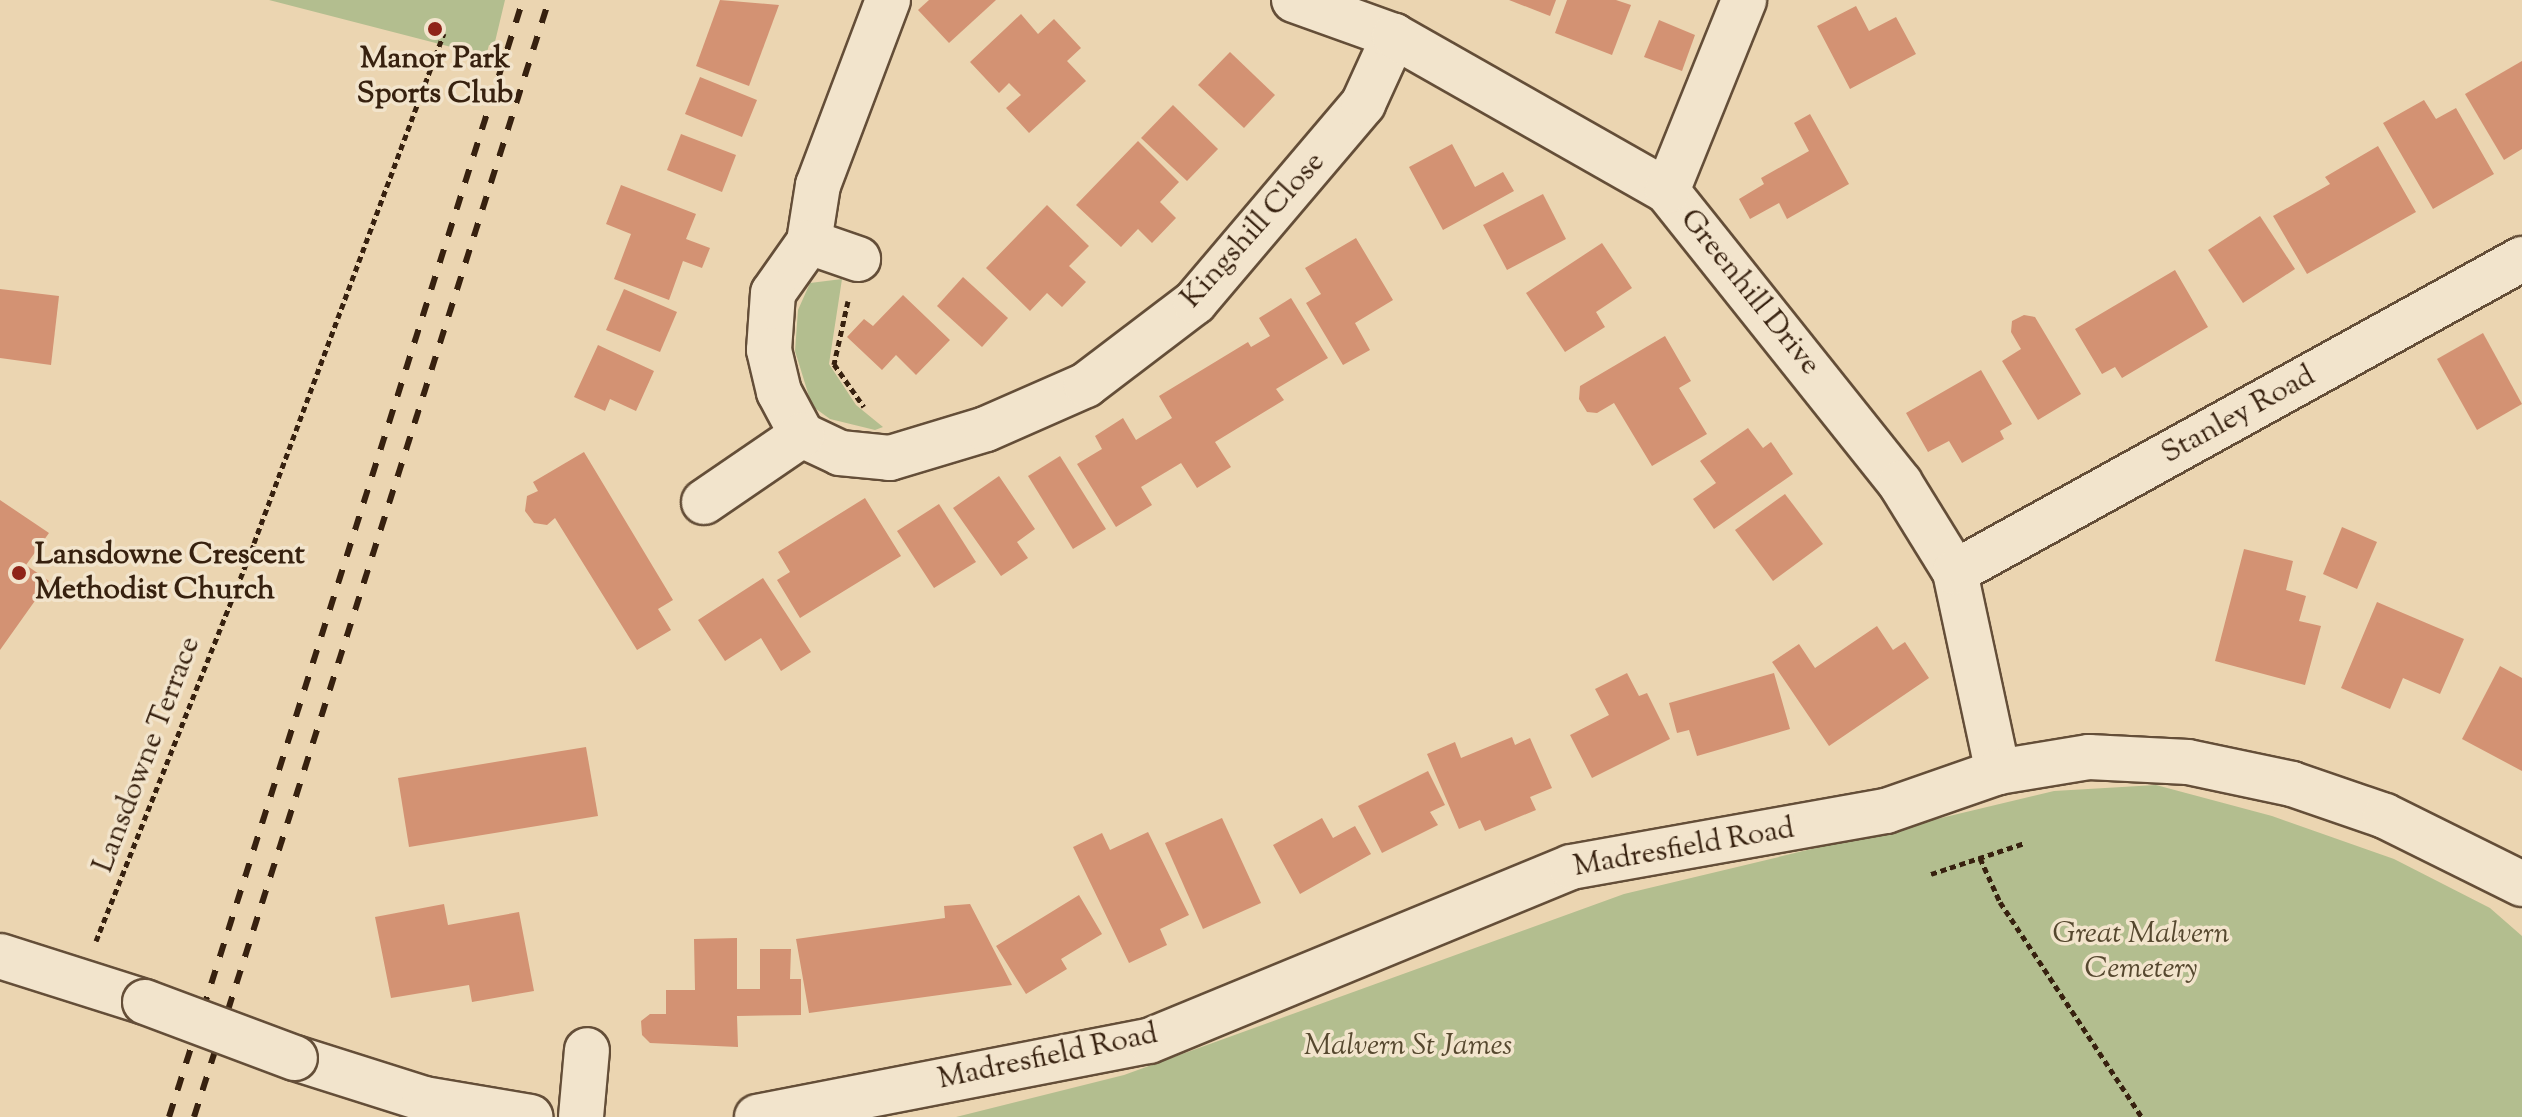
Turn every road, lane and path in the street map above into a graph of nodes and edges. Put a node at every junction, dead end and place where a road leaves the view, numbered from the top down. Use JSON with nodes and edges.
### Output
{"nodes":[{"id":1,"x":888,"y":0,"type":"edge"},
{"id":2,"x":1294,"y":0,"type":"edge"},
{"id":3,"x":1744,"y":0,"type":"edge"},
{"id":4,"x":444,"y":33,"type":"dead end"},
{"id":5,"x":1394,"y":36,"type":"junction"},
{"id":6,"x":1667,"y":191,"type":"junction"},
{"id":7,"x":809,"y":242,"type":"junction"},
{"id":8,"x":858,"y":259,"type":"joint"},
{"id":9,"x":2522,"y":259,"type":"edge"},
{"id":10,"x":802,"y":435,"type":"junction"},
{"id":11,"x":919,"y":449,"type":"junction"},
{"id":12,"x":704,"y":502,"type":"dead end"},
{"id":13,"x":1955,"y":572,"type":"junction"},
{"id":14,"x":1998,"y":772,"type":"junction"},
{"id":15,"x":2025,"y":843,"type":"dead end"},
{"id":16,"x":1980,"y":858,"type":"junction"},
{"id":17,"x":1931,"y":874,"type":"dead end"},
{"id":18,"x":2522,"y":884,"type":"edge"},
{"id":19,"x":0,"y":956,"type":"edge"},
{"id":20,"x":77,"y":982,"type":"junction"},
{"id":21,"x":587,"y":1050,"type":"dead end"},
{"id":22,"x":530,"y":1117,"type":"edge"},
{"id":23,"x":581,"y":1117,"type":"edge"},
{"id":24,"x":757,"y":1117,"type":"edge"},
{"id":25,"x":2142,"y":1117,"type":"edge"}],
"edges":[{"from":1,"to":7,"type":"street"},
{"from":2,"to":5,"type":"street","name":"Greenhill Drive"},
{"from":3,"to":6,"type":"street"},
{"from":4,"to":20,"type":"path","name":"Lansdowne Terrace"},
{"from":5,"to":6,"type":"street","name":"Greenhill Drive"},
{"from":5,"to":11,"type":"street","name":"Kingshill Close"},
{"from":6,"to":13,"type":"street","name":"Greenhill Drive"},
{"from":7,"to":8,"type":"street"},
{"from":7,"to":10,"type":"street"},
{"from":8,"to":11,"type":"path"},
{"from":9,"to":13,"type":"street","name":"Stanley Road"},
{"from":10,"to":11,"type":"street","name":"Kingshill Close"},
{"from":10,"to":12,"type":"street"},
{"from":13,"to":14,"type":"street","name":"Greenhill Drive"},
{"from":14,"to":18,"type":"street","name":"Madresfield Road"},
{"from":14,"to":24,"type":"street","name":"Madresfield Road"},
{"from":15,"to":16,"type":"path"},
{"from":16,"to":17,"type":"path"},
{"from":16,"to":25,"type":"path"},
{"from":19,"to":20,"type":"street"},
{"from":20,"to":22,"type":"street","bridge":true},
{"from":21,"to":23,"type":"street"}]}
